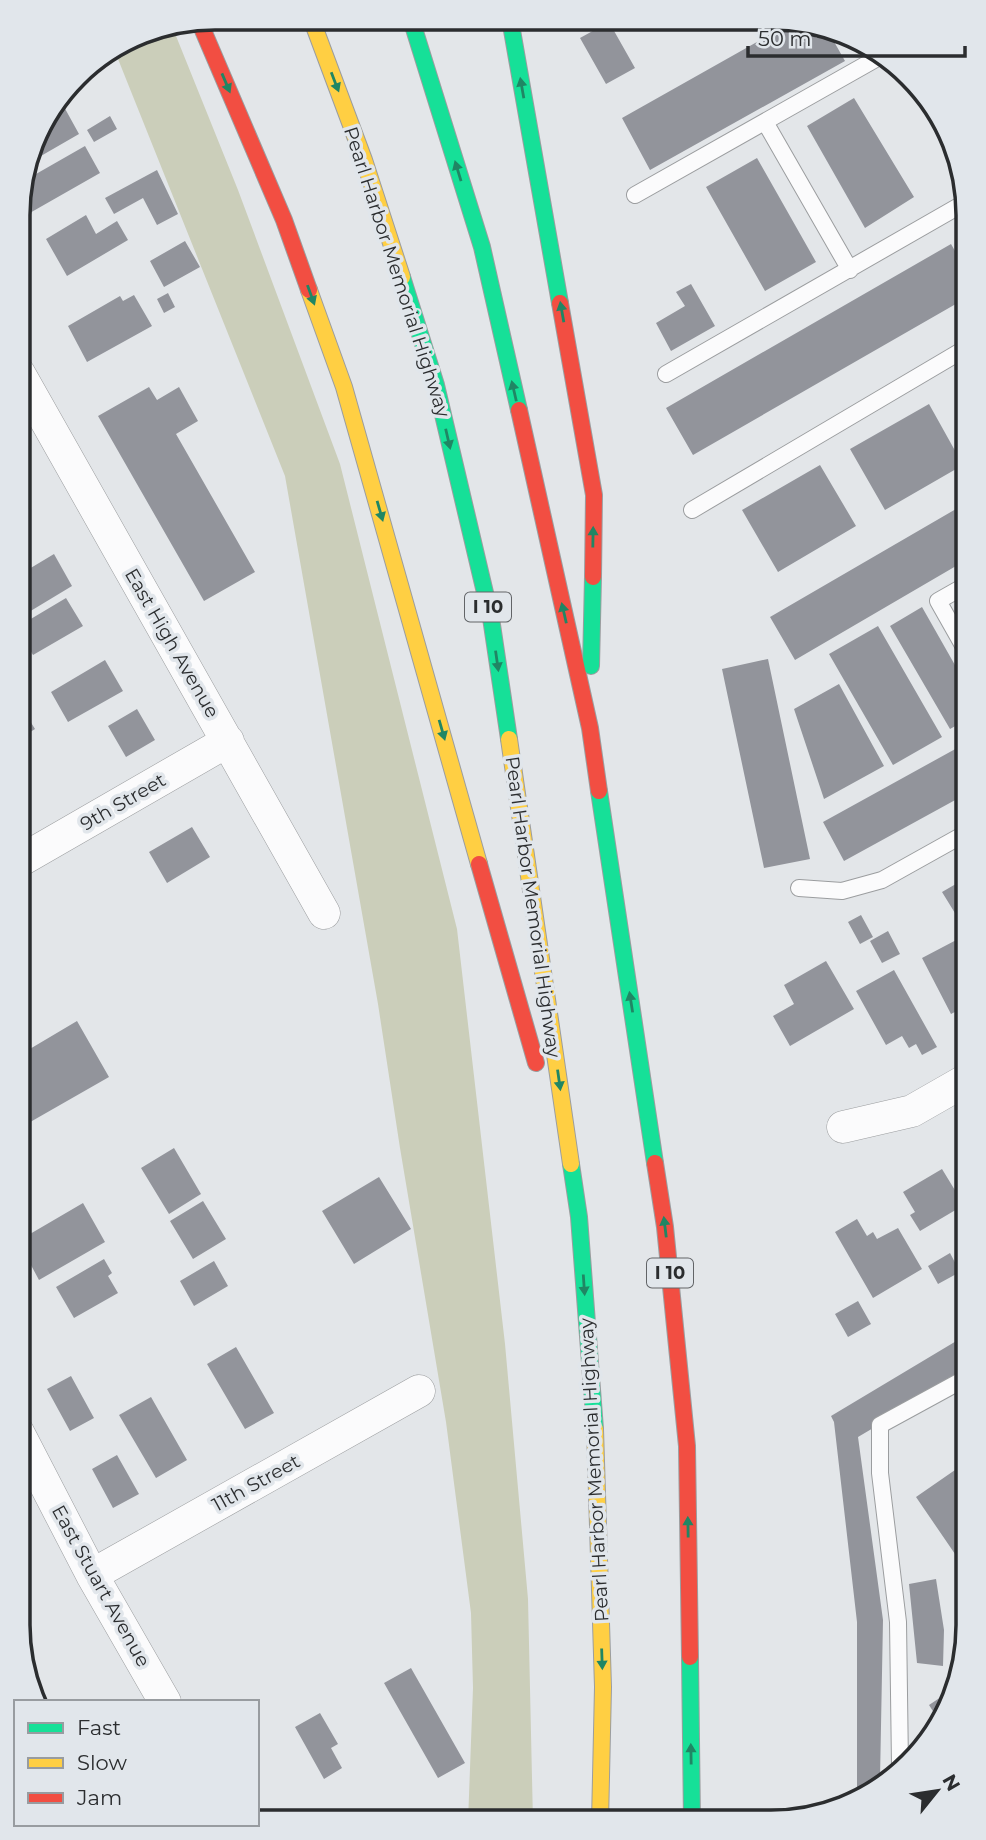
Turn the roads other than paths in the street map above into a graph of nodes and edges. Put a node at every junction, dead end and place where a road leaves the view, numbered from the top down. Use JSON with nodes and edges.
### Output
{"nodes":[{"id":1,"x":204,"y":30,"type":"edge"},
{"id":2,"x":315,"y":30,"type":"edge"},
{"id":3,"x":414,"y":30,"type":"edge"},
{"id":4,"x":512,"y":30,"type":"edge"},
{"id":5,"x":873,"y":60,"type":"edge"},
{"id":6,"x":765,"y":122,"type":"junction"},
{"id":7,"x":635,"y":195,"type":"dead end"},
{"id":8,"x":956,"y":208,"type":"edge"},
{"id":9,"x":850,"y":270,"type":"junction"},
{"id":10,"x":956,"y":354,"type":"edge"},
{"id":11,"x":666,"y":373,"type":"dead end"},
{"id":12,"x":30,"y":401,"type":"edge"},
{"id":13,"x":692,"y":510,"type":"dead end"},
{"id":14,"x":956,"y":591,"type":"edge"},
{"id":15,"x":956,"y":633,"type":"edge"},
{"id":16,"x":590,"y":728,"type":"junction"},
{"id":17,"x":228,"y":741,"type":"junction"},
{"id":18,"x":956,"y":839,"type":"edge"},
{"id":19,"x":30,"y":855,"type":"edge"},
{"id":20,"x":799,"y":888,"type":"dead end"},
{"id":21,"x":324,"y":913,"type":"dead end"},
{"id":22,"x":956,"y":1086,"type":"edge"},
{"id":23,"x":843,"y":1127,"type":"dead end"},
{"id":24,"x":579,"y":1217,"type":"junction"},
{"id":25,"x":956,"y":1384,"type":"edge"},
{"id":26,"x":419,"y":1391,"type":"dead end"},
{"id":27,"x":30,"y":1455,"type":"edge"},
{"id":28,"x":92,"y":1575,"type":"junction"},
{"id":29,"x":164,"y":1700,"type":"edge"},
{"id":30,"x":901,"y":1757,"type":"edge"},
{"id":31,"x":600,"y":1810,"type":"edge"},
{"id":32,"x":692,"y":1810,"type":"edge"}],
"edges":[{"from":1,"to":24,"type":"highway","one_way":true},
{"from":2,"to":24,"type":"highway","name":"Pearl Harbor Memorial Highway","number":"I 10","one_way":true},
{"from":16,"to":3,"type":"highway","number":"I 10","one_way":true},
{"from":16,"to":4,"type":"highway","one_way":true},
{"from":5,"to":6,"type":"lane"},
{"from":6,"to":7,"type":"lane"},
{"from":6,"to":9,"type":"lane"},
{"from":8,"to":9,"type":"lane"},
{"from":9,"to":11,"type":"lane"},
{"from":10,"to":13,"type":"lane"},
{"from":12,"to":17,"type":"street","name":"East High Avenue"},
{"from":14,"to":15,"type":"lane"},
{"from":32,"to":16,"type":"highway","number":"I 10","one_way":true},
{"from":17,"to":19,"type":"street","name":"9th Street"},
{"from":17,"to":21,"type":"street","name":"East High Avenue"},
{"from":18,"to":20,"type":"lane"},
{"from":22,"to":23,"type":"street"},
{"from":24,"to":31,"type":"highway","name":"Pearl Harbor Memorial Highway","number":"I 10","one_way":true},
{"from":25,"to":30,"type":"lane"},
{"from":26,"to":28,"type":"street","name":"11th Street"},
{"from":27,"to":28,"type":"street","name":"East Stuart Avenue"},
{"from":28,"to":29,"type":"street","name":"East Stuart Avenue"}]}
